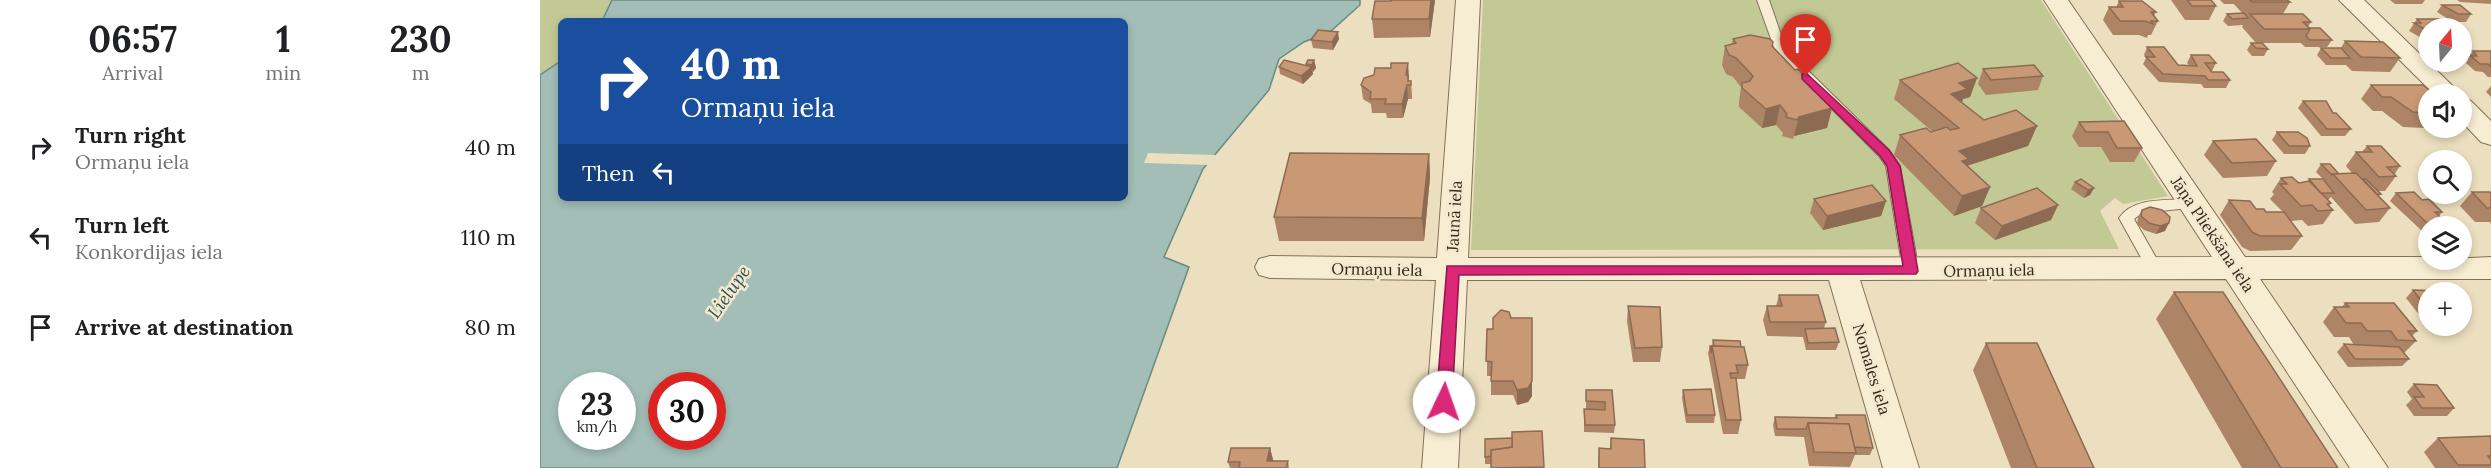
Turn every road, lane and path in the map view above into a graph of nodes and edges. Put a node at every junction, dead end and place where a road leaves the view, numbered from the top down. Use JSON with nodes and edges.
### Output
{"nodes":[{"id":1,"x":1468,"y":0,"type":"edge"},
{"id":2,"x":1763,"y":0,"type":"edge"},
{"id":3,"x":2056,"y":0,"type":"edge"},
{"id":4,"x":2351,"y":0,"type":"edge"},
{"id":5,"x":2438,"y":84,"type":"edge"},
{"id":6,"x":2472,"y":117,"type":"edge"},
{"id":7,"x":2491,"y":136,"type":"edge"},
{"id":8,"x":2193,"y":204,"type":"junction"},
{"id":9,"x":1270,"y":267,"type":"dead end"},
{"id":10,"x":2236,"y":267,"type":"junction"},
{"id":11,"x":2154,"y":268,"type":"junction"},
{"id":12,"x":2491,"y":268,"type":"edge"},
{"id":13,"x":1452,"y":270,"type":"junction"},
{"id":14,"x":1842,"y":271,"type":"junction"},
{"id":15,"x":1911,"y":271,"type":"junction"},
{"id":16,"x":1440,"y":468,"type":"edge"},
{"id":17,"x":1901,"y":468,"type":"edge"},
{"id":18,"x":2370,"y":468,"type":"edge"}],
"edges":[{"from":1,"to":13,"type":"street","name":"Jaunā iela"},
{"from":2,"to":15,"type":"lane"},
{"from":3,"to":8,"type":"street","name":"Jāņa Pliekšāna iela"},
{"from":4,"to":5,"type":"street"},
{"from":6,"to":7,"type":"street"},
{"from":8,"to":10,"type":"street","name":"Jāņa Pliekšāna iela"},
{"from":8,"to":11,"type":"lane"},
{"from":9,"to":13,"type":"street","name":"Ormaņu iela"},
{"from":10,"to":11,"type":"street","name":"Ormaņu iela"},
{"from":10,"to":12,"type":"street","name":"Ormaņu iela"},
{"from":10,"to":18,"type":"street","name":"Jāņa Pliekšāna iela"},
{"from":11,"to":15,"type":"street","name":"Ormaņu iela"},
{"from":13,"to":14,"type":"street","name":"Ormaņu iela"},
{"from":13,"to":16,"type":"street","name":"Jaunā iela"},
{"from":14,"to":15,"type":"street","name":"Ormaņu iela"},
{"from":14,"to":17,"type":"street","name":"Nomales iela"}]}
